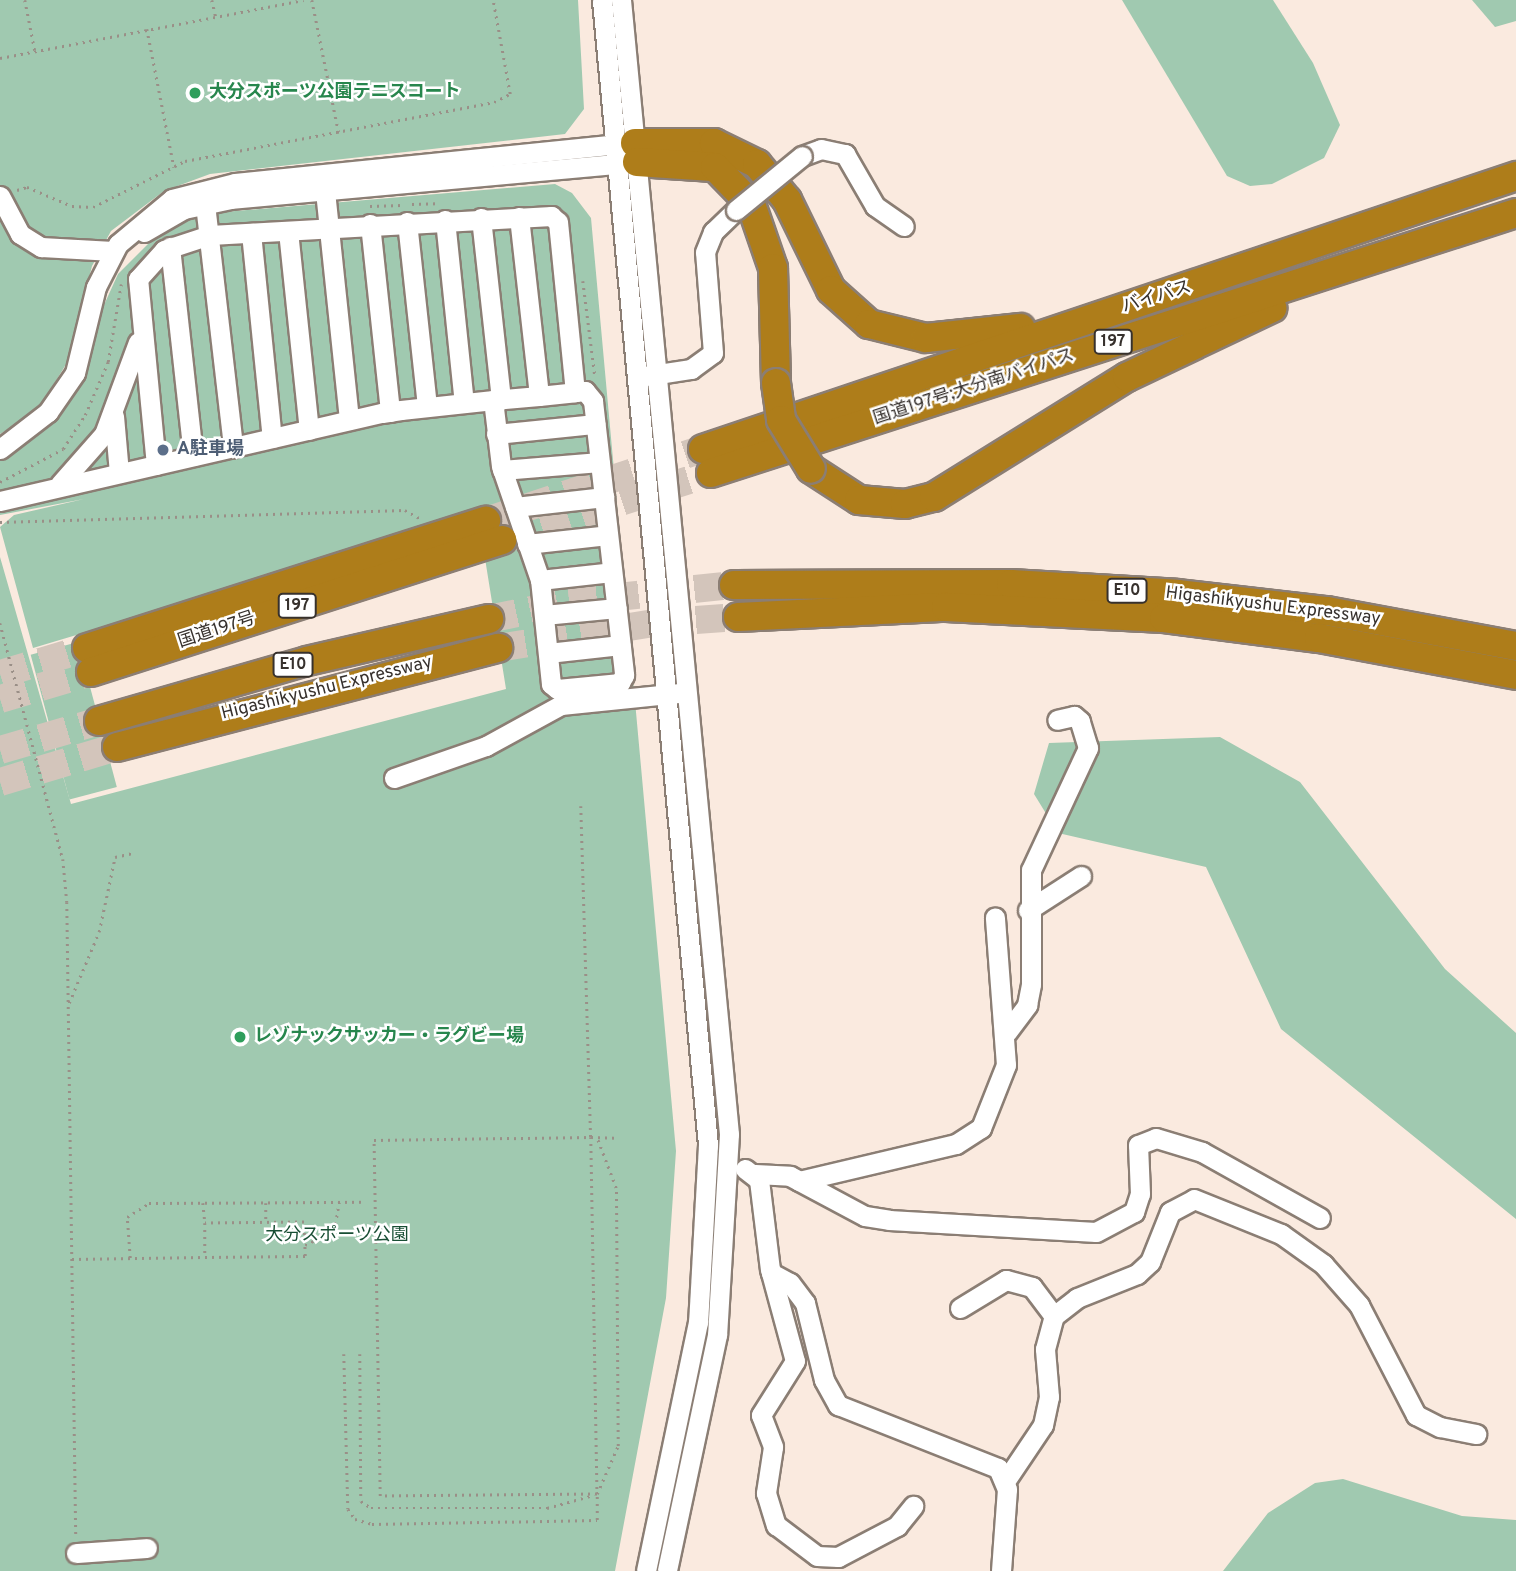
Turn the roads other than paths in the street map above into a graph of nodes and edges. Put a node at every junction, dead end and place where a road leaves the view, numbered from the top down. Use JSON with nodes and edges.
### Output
{"nodes":[{"id":1,"x":601,"y":0,"type":"edge"},
{"id":2,"x":621,"y":0,"type":"edge"},
{"id":3,"x":626,"y":153,"type":"junction"},
{"id":4,"x":1504,"y":181,"type":"edge"},
{"id":5,"x":325,"y":191,"type":"junction"},
{"id":6,"x":7,"y":193,"type":"edge"},
{"id":7,"x":205,"y":204,"type":"junction"},
{"id":8,"x":1516,"y":213,"type":"edge"},
{"id":9,"x":519,"y":217,"type":"junction"},
{"id":10,"x":481,"y":218,"type":"junction"},
{"id":11,"x":444,"y":220,"type":"junction"},
{"id":12,"x":407,"y":222,"type":"junction"},
{"id":13,"x":1516,"y":223,"type":"edge"},
{"id":14,"x":370,"y":225,"type":"junction"},
{"id":15,"x":904,"y":226,"type":"dead end"},
{"id":16,"x":329,"y":229,"type":"junction"},
{"id":17,"x":288,"y":230,"type":"junction"},
{"id":18,"x":251,"y":233,"type":"junction"},
{"id":19,"x":210,"y":235,"type":"junction"},
{"id":20,"x":1328,"y":242,"type":"junction"},
{"id":21,"x":170,"y":247,"type":"junction"},
{"id":22,"x":113,"y":251,"type":"junction"},
{"id":23,"x":91,"y":322,"type":"junction"},
{"id":24,"x":141,"y":322,"type":"junction"},
{"id":25,"x":648,"y":375,"type":"junction"},
{"id":26,"x":575,"y":391,"type":"junction"},
{"id":27,"x":538,"y":396,"type":"junction"},
{"id":28,"x":497,"y":400,"type":"junction"},
{"id":29,"x":464,"y":403,"type":"junction"},
{"id":30,"x":427,"y":407,"type":"junction"},
{"id":31,"x":390,"y":412,"type":"junction"},
{"id":32,"x":114,"y":415,"type":"junction"},
{"id":33,"x":349,"y":420,"type":"junction"},
{"id":34,"x":595,"y":424,"type":"junction"},
{"id":35,"x":309,"y":430,"type":"junction"},
{"id":36,"x":496,"y":434,"type":"junction"},
{"id":37,"x":272,"y":438,"type":"junction"},
{"id":38,"x":233,"y":447,"type":"junction"},
{"id":39,"x":0,"y":449,"type":"edge"},
{"id":40,"x":193,"y":456,"type":"junction"},
{"id":41,"x":600,"y":461,"type":"junction"},
{"id":42,"x":707,"y":461,"type":"joint"},
{"id":43,"x":156,"y":465,"type":"junction"},
{"id":44,"x":502,"y":470,"type":"junction"},
{"id":45,"x":120,"y":473,"type":"junction"},
{"id":46,"x":50,"y":489,"type":"junction"},
{"id":47,"x":604,"y":497,"type":"junction"},
{"id":48,"x":0,"y":501,"type":"edge"},
{"id":49,"x":514,"y":508,"type":"junction"},
{"id":50,"x":505,"y":535,"type":"junction"},
{"id":51,"x":608,"y":535,"type":"junction"},
{"id":52,"x":612,"y":572,"type":"junction"},
{"id":53,"x":540,"y":580,"type":"junction"},
{"id":54,"x":734,"y":585,"type":"tunnel mouth"},
{"id":55,"x":617,"y":608,"type":"junction"},
{"id":56,"x":544,"y":615,"type":"junction"},
{"id":57,"x":738,"y":617,"type":"tunnel mouth"},
{"id":58,"x":489,"y":619,"type":"tunnel mouth"},
{"id":59,"x":621,"y":645,"type":"junction"},
{"id":60,"x":1516,"y":646,"type":"edge"},
{"id":61,"x":498,"y":648,"type":"tunnel mouth"},
{"id":62,"x":548,"y":653,"type":"junction"},
{"id":63,"x":89,"y":660,"type":"tunnel mouth"},
{"id":64,"x":1516,"y":675,"type":"edge"},
{"id":65,"x":679,"y":693,"type":"junction"},
{"id":66,"x":560,"y":697,"type":"junction"},
{"id":67,"x":1057,"y":720,"type":"dead end"},
{"id":68,"x":99,"y":721,"type":"tunnel mouth"},
{"id":69,"x":117,"y":747,"type":"tunnel mouth"},
{"id":70,"x":394,"y":778,"type":"dead end"},
{"id":71,"x":1081,"y":876,"type":"dead end"},
{"id":72,"x":1028,"y":910,"type":"junction"},
{"id":73,"x":995,"y":917,"type":"dead end"},
{"id":74,"x":1007,"y":1032,"type":"junction"},
{"id":75,"x":709,"y":1165,"type":"junction"},
{"id":76,"x":729,"y":1167,"type":"junction"},
{"id":77,"x":755,"y":1174,"type":"junction"},
{"id":78,"x":799,"y":1181,"type":"junction"},
{"id":79,"x":1320,"y":1218,"type":"dead end"},
{"id":80,"x":771,"y":1273,"type":"junction"},
{"id":81,"x":960,"y":1308,"type":"dead end"},
{"id":82,"x":1054,"y":1315,"type":"junction"},
{"id":83,"x":1476,"y":1434,"type":"dead end"},
{"id":84,"x":1006,"y":1480,"type":"junction"},
{"id":85,"x":913,"y":1506,"type":"dead end"},
{"id":86,"x":147,"y":1548,"type":"dead end"},
{"id":87,"x":76,"y":1553,"type":"road end"},
{"id":88,"x":646,"y":1571,"type":"edge"},
{"id":89,"x":667,"y":1571,"type":"edge"},
{"id":90,"x":1001,"y":1571,"type":"edge"}],
"edges":[{"from":1,"to":3,"type":"street"},
{"from":2,"to":3,"type":"street"},
{"from":3,"to":5,"type":"street"},
{"from":3,"to":13,"type":"highway","bridge":true},
{"from":3,"to":20,"type":"highway"},
{"from":3,"to":22,"type":"street"},
{"from":3,"to":25,"type":"street"},
{"from":4,"to":20,"type":"highway","name":"バイパス","number":"197"},
{"from":5,"to":7,"type":"street"},
{"from":5,"to":16,"type":"street"},
{"from":6,"to":22,"type":"street"},
{"from":7,"to":19,"type":"street"},
{"from":7,"to":23,"type":"street"},
{"from":8,"to":42,"type":"highway","name":"国道197号;大分南バイパス","number":"197"},
{"from":9,"to":10,"type":"street"},
{"from":9,"to":26,"type":"street"},
{"from":9,"to":27,"type":"street"},
{"from":10,"to":11,"type":"street"},
{"from":10,"to":28,"type":"street"},
{"from":11,"to":12,"type":"street"},
{"from":11,"to":29,"type":"street"},
{"from":12,"to":14,"type":"street"},
{"from":12,"to":30,"type":"street"},
{"from":14,"to":16,"type":"street"},
{"from":14,"to":31,"type":"street"},
{"from":15,"to":25,"type":"street","bridge":true},
{"from":16,"to":17,"type":"street"},
{"from":16,"to":33,"type":"street"},
{"from":17,"to":18,"type":"street"},
{"from":17,"to":35,"type":"street"},
{"from":18,"to":19,"type":"street"},
{"from":18,"to":37,"type":"street"},
{"from":19,"to":21,"type":"street"},
{"from":19,"to":38,"type":"street"},
{"from":20,"to":42,"type":"highway","name":"バイパス","number":"197"},
{"from":21,"to":24,"type":"street"},
{"from":21,"to":40,"type":"street"},
{"from":22,"to":23,"type":"street"},
{"from":23,"to":39,"type":"street"},
{"from":24,"to":32,"type":"street"},
{"from":24,"to":43,"type":"street"},
{"from":25,"to":65,"type":"street"},
{"from":26,"to":27,"type":"street"},
{"from":26,"to":34,"type":"street"},
{"from":27,"to":28,"type":"street"},
{"from":28,"to":29,"type":"street"},
{"from":28,"to":36,"type":"street"},
{"from":29,"to":30,"type":"street"},
{"from":30,"to":31,"type":"street"},
{"from":31,"to":33,"type":"street"},
{"from":32,"to":45,"type":"street"},
{"from":32,"to":46,"type":"street"},
{"from":33,"to":35,"type":"street"},
{"from":34,"to":36,"type":"street"},
{"from":34,"to":41,"type":"street"},
{"from":35,"to":37,"type":"street"},
{"from":36,"to":44,"type":"street"},
{"from":37,"to":38,"type":"street"},
{"from":38,"to":40,"type":"street"},
{"from":40,"to":43,"type":"street"},
{"from":41,"to":44,"type":"street"},
{"from":41,"to":47,"type":"street"},
{"from":43,"to":45,"type":"street"},
{"from":44,"to":49,"type":"street"},
{"from":45,"to":46,"type":"street"},
{"from":46,"to":48,"type":"street"},
{"from":47,"to":49,"type":"street"},
{"from":47,"to":51,"type":"street"},
{"from":49,"to":50,"type":"street"},
{"from":50,"to":51,"type":"street"},
{"from":50,"to":53,"type":"street"},
{"from":50,"to":63,"type":"highway","name":"国道197号","number":"197"},
{"from":51,"to":52,"type":"street"},
{"from":52,"to":53,"type":"street"},
{"from":52,"to":55,"type":"street"},
{"from":53,"to":56,"type":"street"},
{"from":54,"to":60,"type":"highway","name":"Higashikyushu Expressway","number":"E10"},
{"from":55,"to":56,"type":"street"},
{"from":55,"to":59,"type":"street"},
{"from":56,"to":62,"type":"street"},
{"from":57,"to":64,"type":"highway","name":"Higashikyushu Expressway","number":"E10"},
{"from":58,"to":68,"type":"highway","name":"Higashikyushu Expressway","number":"E10"},
{"from":59,"to":62,"type":"street"},
{"from":59,"to":66,"type":"street"},
{"from":61,"to":69,"type":"highway","name":"Higashikyushu Expressway","number":"E10"},
{"from":62,"to":66,"type":"street"},
{"from":65,"to":66,"type":"street"},
{"from":65,"to":75,"type":"street"},
{"from":65,"to":76,"type":"street"},
{"from":66,"to":70,"type":"street"},
{"from":67,"to":72,"type":"street"},
{"from":71,"to":72,"type":"street"},
{"from":72,"to":74,"type":"street"},
{"from":73,"to":74,"type":"street"},
{"from":74,"to":78,"type":"street"},
{"from":75,"to":76,"type":"street"},
{"from":75,"to":88,"type":"street"},
{"from":76,"to":77,"type":"street"},
{"from":76,"to":89,"type":"street"},
{"from":77,"to":78,"type":"street"},
{"from":77,"to":80,"type":"street"},
{"from":78,"to":79,"type":"street"},
{"from":80,"to":84,"type":"street"},
{"from":80,"to":85,"type":"street"},
{"from":81,"to":82,"type":"street"},
{"from":82,"to":83,"type":"street"},
{"from":82,"to":84,"type":"street"},
{"from":84,"to":90,"type":"street"},
{"from":86,"to":87,"type":"street"}]}
